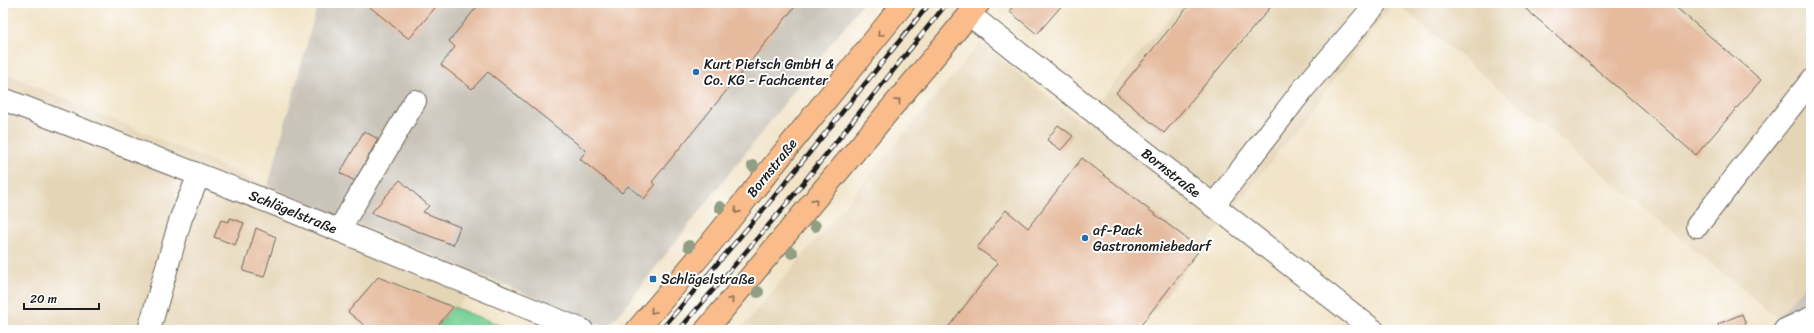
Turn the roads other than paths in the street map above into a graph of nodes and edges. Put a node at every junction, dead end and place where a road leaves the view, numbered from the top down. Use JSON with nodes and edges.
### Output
{"nodes":[{"id":1,"x":904,"y":3,"type":"edge"},
{"id":2,"x":1377,"y":3,"type":"edge"},
{"id":3,"x":974,"y":9,"type":"edge"},
{"id":4,"x":1811,"y":81,"type":"edge"},
{"id":5,"x":3,"y":98,"type":"edge"},
{"id":6,"x":415,"y":101,"type":"dead end"},
{"id":7,"x":199,"y":175,"type":"junction"},
{"id":8,"x":1213,"y":206,"type":"junction"},
{"id":9,"x":1697,"y":226,"type":"dead end"},
{"id":10,"x":338,"y":230,"type":"junction"},
{"id":11,"x":1811,"y":318,"type":"edge"},
{"id":12,"x":150,"y":330,"type":"edge"},
{"id":13,"x":582,"y":330,"type":"edge"},
{"id":14,"x":636,"y":330,"type":"edge"},
{"id":15,"x":706,"y":330,"type":"edge"},
{"id":16,"x":1374,"y":330,"type":"edge"},
{"id":17,"x":1786,"y":330,"type":"edge"}],
"edges":[{"from":1,"to":14,"type":"main road","name":"Bornstraße","one_way":true},
{"from":2,"to":8,"type":"street"},
{"from":3,"to":8,"type":"street","name":"Bornstraße"},
{"from":15,"to":3,"type":"main road","name":"Bornstraße","one_way":true},
{"from":4,"to":9,"type":"street"},
{"from":5,"to":7,"type":"street","name":"Schlägelstraße"},
{"from":6,"to":10,"type":"street"},
{"from":7,"to":10,"type":"street","name":"Schlägelstraße"},
{"from":7,"to":12,"type":"street"},
{"from":8,"to":16,"type":"street","name":"Bornstraße"},
{"from":10,"to":13,"type":"street","name":"Schlägelstraße"},
{"from":11,"to":17,"type":"street"}]}
